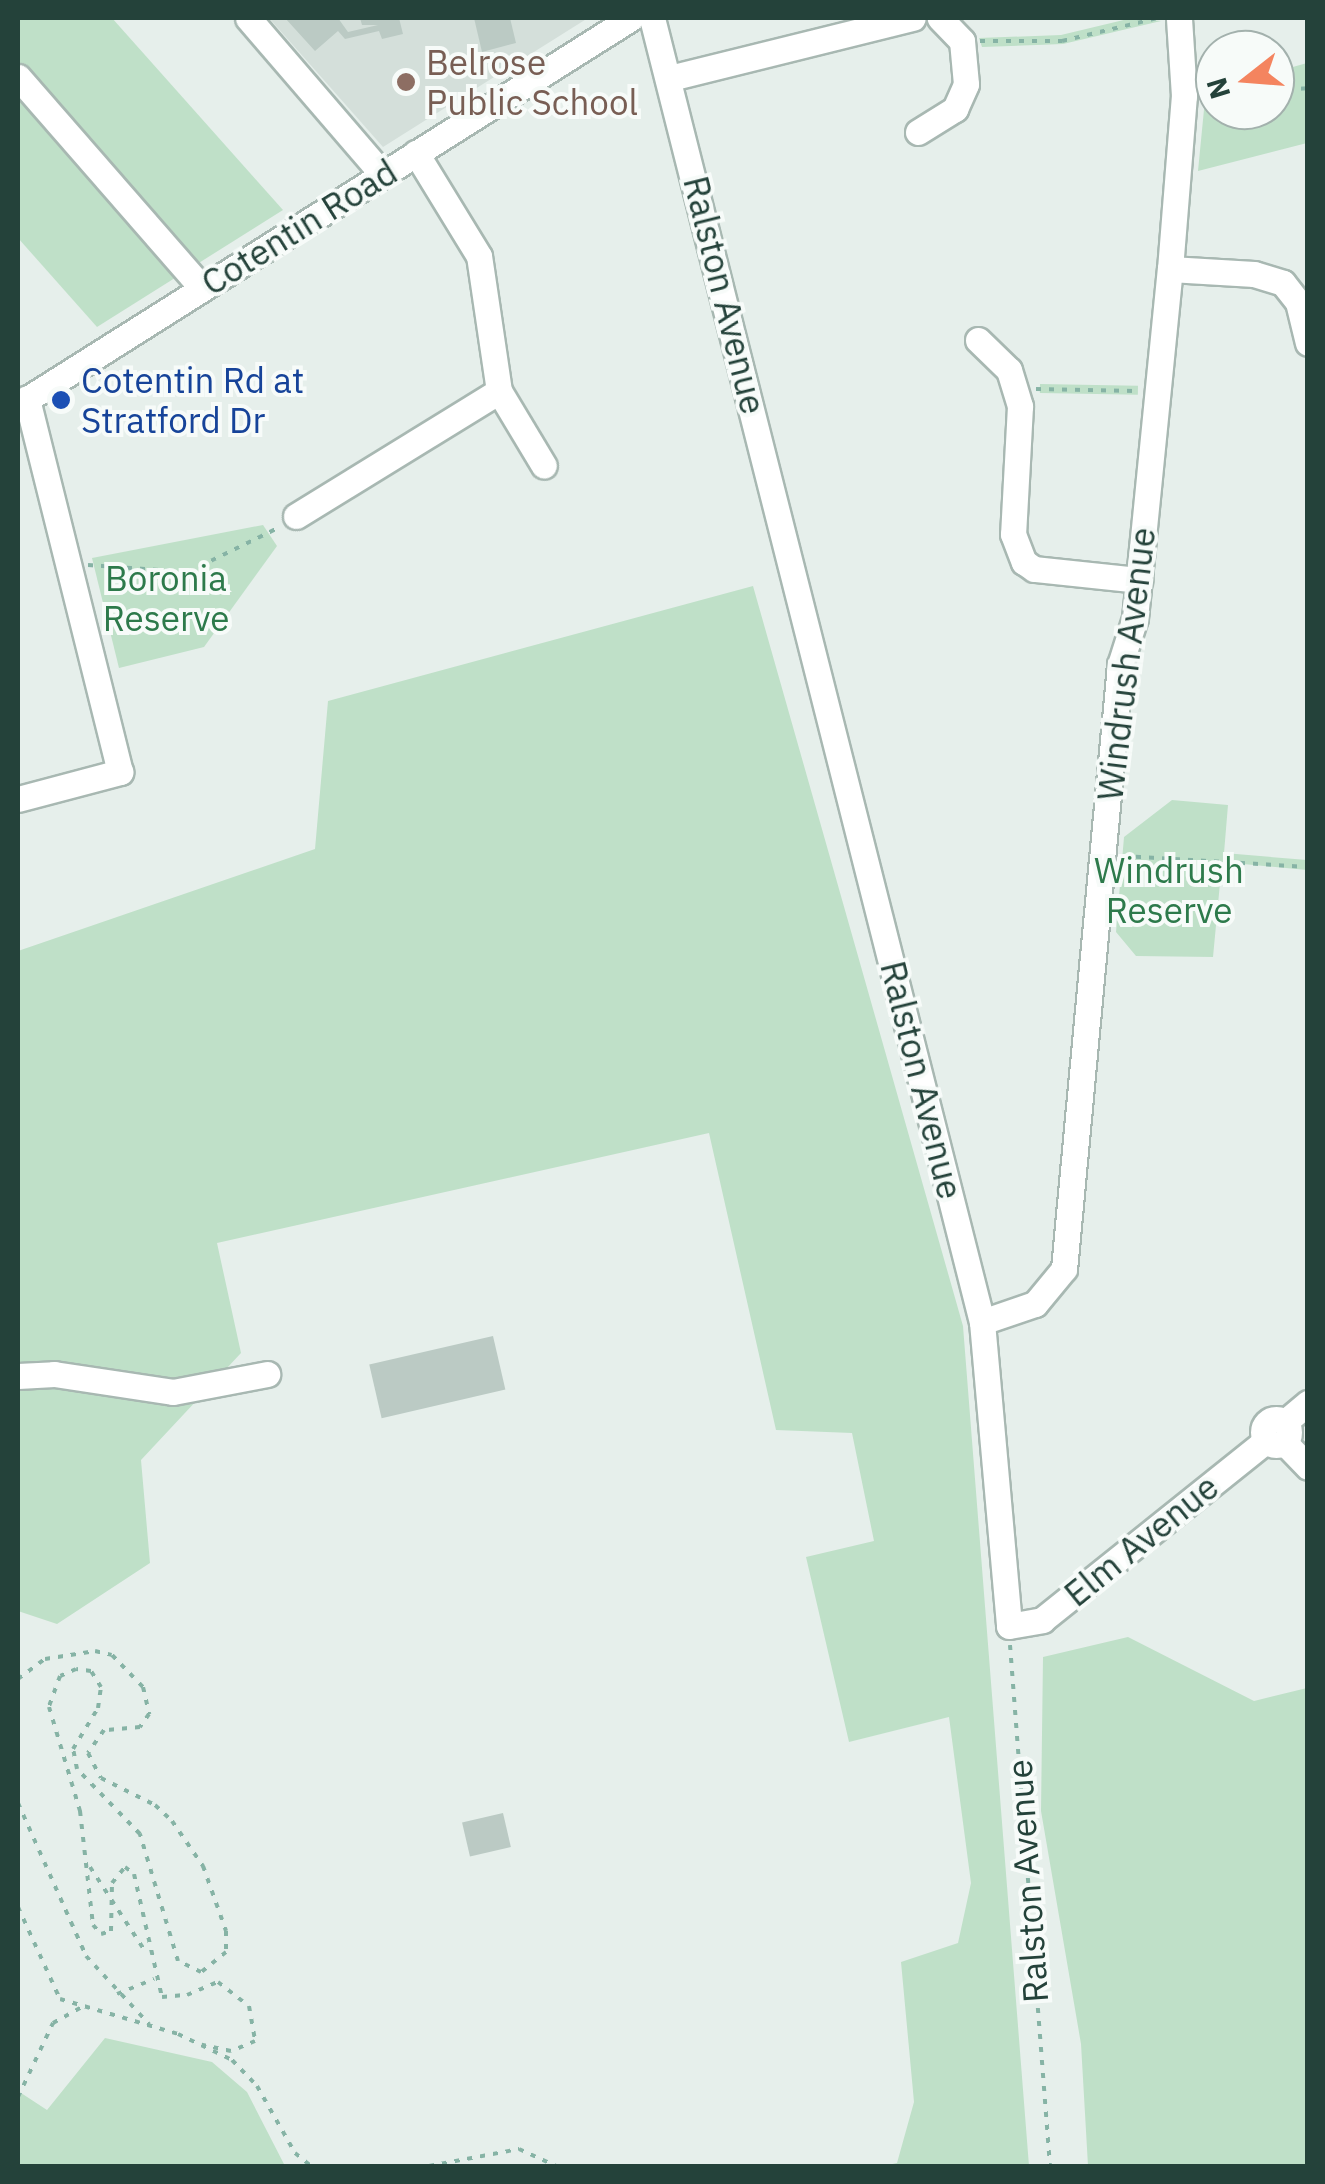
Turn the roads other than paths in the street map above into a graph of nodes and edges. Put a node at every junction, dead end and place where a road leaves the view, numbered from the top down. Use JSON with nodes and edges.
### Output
{"nodes":[{"id":1,"x":248,"y":18,"type":"edge"},
{"id":2,"x":630,"y":18,"type":"edge"},
{"id":3,"x":652,"y":18,"type":"edge"},
{"id":4,"x":912,"y":18,"type":"edge"},
{"id":5,"x":940,"y":18,"type":"edge"},
{"id":6,"x":1178,"y":18,"type":"edge"},
{"id":7,"x":18,"y":77,"type":"edge"},
{"id":8,"x":670,"y":78,"type":"junction"},
{"id":9,"x":918,"y":132,"type":"dead end"},
{"id":10,"x":416,"y":153,"type":"junction"},
{"id":11,"x":382,"y":174,"type":"junction"},
{"id":12,"x":1170,"y":270,"type":"junction"},
{"id":13,"x":202,"y":288,"type":"junction"},
{"id":14,"x":978,"y":340,"type":"dead end"},
{"id":15,"x":1308,"y":343,"type":"edge"},
{"id":16,"x":499,"y":391,"type":"junction"},
{"id":17,"x":22,"y":401,"type":"edge"},
{"id":18,"x":544,"y":466,"type":"dead end"},
{"id":19,"x":296,"y":516,"type":"road end"},
{"id":20,"x":1139,"y":580,"type":"junction"},
{"id":21,"x":18,"y":799,"type":"edge"},
{"id":22,"x":982,"y":1322,"type":"junction"},
{"id":23,"x":266,"y":1374,"type":"dead end"},
{"id":24,"x":18,"y":1376,"type":"edge"},
{"id":25,"x":1308,"y":1403,"type":"edge"},
{"id":26,"x":1279,"y":1435,"type":"junction"},
{"id":27,"x":1308,"y":1466,"type":"edge"},
{"id":28,"x":1009,"y":1626,"type":"joint"}],
"edges":[{"from":1,"to":11,"type":"street"},
{"from":2,"to":10,"type":"street","name":"Cotentin Road"},
{"from":3,"to":8,"type":"street","name":"Ralston Avenue"},
{"from":4,"to":8,"type":"street"},
{"from":5,"to":9,"type":"street"},
{"from":6,"to":12,"type":"street","name":"Windrush Avenue"},
{"from":7,"to":13,"type":"street"},
{"from":8,"to":22,"type":"street","name":"Ralston Avenue"},
{"from":10,"to":11,"type":"street","name":"Cotentin Road"},
{"from":10,"to":16,"type":"street"},
{"from":11,"to":13,"type":"street","name":"Cotentin Road"},
{"from":12,"to":15,"type":"street"},
{"from":12,"to":20,"type":"street","name":"Windrush Avenue"},
{"from":13,"to":17,"type":"street","name":"Cotentin Road"},
{"from":14,"to":20,"type":"street"},
{"from":16,"to":18,"type":"street"},
{"from":16,"to":19,"type":"street"},
{"from":17,"to":21,"type":"street"},
{"from":20,"to":22,"type":"street","name":"Windrush Avenue"},
{"from":22,"to":28,"type":"street","name":"Ralston Avenue"},
{"from":23,"to":24,"type":"street"},
{"from":25,"to":26,"type":"street","name":"Elm Avenue"},
{"from":26,"to":27,"type":"street"},
{"from":26,"to":28,"type":"street","name":"Elm Avenue"}]}
